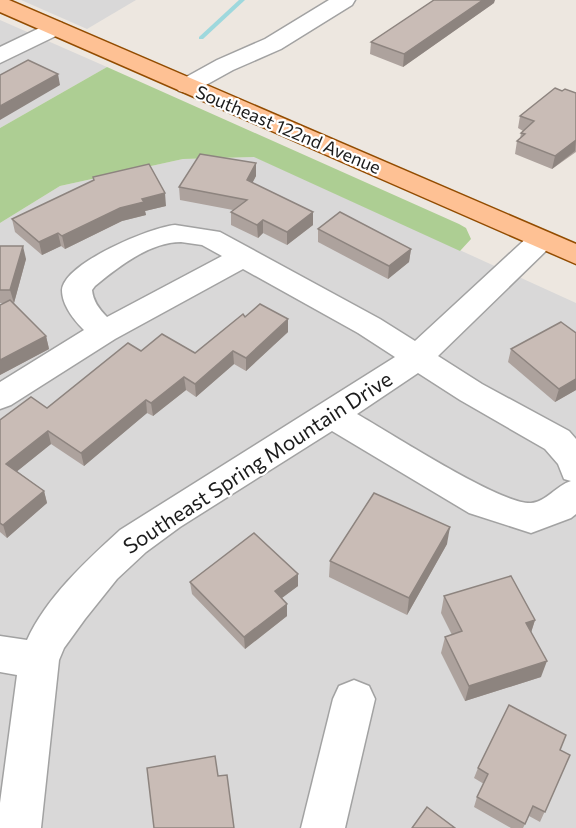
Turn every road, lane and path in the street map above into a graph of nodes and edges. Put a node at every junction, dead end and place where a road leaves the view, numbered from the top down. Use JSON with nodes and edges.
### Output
{"nodes":[{"id":1,"x":344,"y":0,"type":"edge"},
{"id":2,"x":0,"y":4,"type":"edge"},
{"id":3,"x":54,"y":28,"type":"junction"},
{"id":4,"x":0,"y":56,"type":"edge"},
{"id":5,"x":187,"y":87,"type":"junction"},
{"id":6,"x":541,"y":240,"type":"junction"},
{"id":7,"x":576,"y":255,"type":"edge"},
{"id":8,"x":241,"y":258,"type":"junction"},
{"id":9,"x":104,"y":333,"type":"junction"},
{"id":10,"x":417,"y":358,"type":"junction"},
{"id":11,"x":0,"y":397,"type":"edge"},
{"id":12,"x":332,"y":416,"type":"junction"},
{"id":13,"x":576,"y":469,"type":"edge"},
{"id":14,"x":576,"y":493,"type":"edge"},
{"id":15,"x":19,"y":657,"type":"edge"},
{"id":16,"x":354,"y":699,"type":"dead end"},
{"id":17,"x":19,"y":828,"type":"edge"},
{"id":18,"x":323,"y":828,"type":"edge"}],
"edges":[{"from":1,"to":5,"type":"street"},
{"from":2,"to":3,"type":"main road","name":"Southeast 122nd Avenue"},
{"from":3,"to":4,"type":"street"},
{"from":3,"to":5,"type":"main road","name":"Southeast 122nd Avenue"},
{"from":5,"to":6,"type":"main road","name":"Southeast 122nd Avenue"},
{"from":6,"to":7,"type":"main road","name":"Southeast 122nd Avenue"},
{"from":6,"to":10,"type":"street","name":"Southeast Spring Mountain Drive"},
{"from":8,"to":9,"type":"street"},
{"from":8,"to":9,"type":"street"},
{"from":8,"to":10,"type":"street"},
{"from":9,"to":11,"type":"street"},
{"from":10,"to":12,"type":"street","name":"Southeast Spring Mountain Drive"},
{"from":10,"to":13,"type":"street"},
{"from":12,"to":14,"type":"street"},
{"from":12,"to":15,"type":"street","name":"Southeast Spring Mountain Drive"},
{"from":15,"to":17,"type":"street","name":"Southeast Spring Mountain Drive"},
{"from":16,"to":18,"type":"street"}]}
